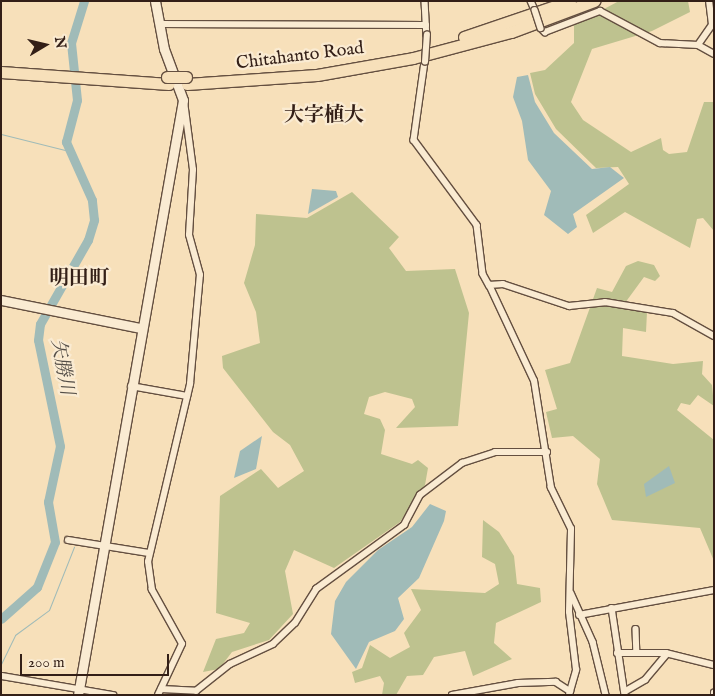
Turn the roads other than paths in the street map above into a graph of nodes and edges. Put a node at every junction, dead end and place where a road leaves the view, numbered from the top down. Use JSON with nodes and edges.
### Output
{"nodes":[{"id":1,"x":155,"y":1,"type":"edge"},
{"id":2,"x":425,"y":1,"type":"edge"},
{"id":3,"x":531,"y":1,"type":"edge"},
{"id":4,"x":570,"y":1,"type":"edge"},
{"id":5,"x":594,"y":1,"type":"edge"},
{"id":6,"x":710,"y":1,"type":"edge"},
{"id":7,"x":159,"y":24,"type":"junction"},
{"id":8,"x":426,"y":25,"type":"junction"},
{"id":9,"x":698,"y":45,"type":"junction"},
{"id":10,"x":714,"y":54,"type":"edge"},
{"id":11,"x":1,"y":65,"type":"edge"},
{"id":12,"x":1,"y":72,"type":"edge"},
{"id":13,"x":56,"y":75,"type":"junction"},
{"id":14,"x":187,"y":81,"type":"junction"},
{"id":15,"x":183,"y":100,"type":"junction"},
{"id":16,"x":489,"y":284,"type":"junction"},
{"id":17,"x":1,"y":300,"type":"edge"},
{"id":18,"x":140,"y":328,"type":"junction"},
{"id":19,"x":714,"y":336,"type":"edge"},
{"id":20,"x":131,"y":386,"type":"junction"},
{"id":21,"x":187,"y":396,"type":"junction"},
{"id":22,"x":547,"y":452,"type":"junction"},
{"id":23,"x":68,"y":540,"type":"dead end"},
{"id":24,"x":103,"y":546,"type":"junction"},
{"id":25,"x":149,"y":553,"type":"junction"},
{"id":26,"x":714,"y":590,"type":"edge"},
{"id":27,"x":571,"y":591,"type":"junction"},
{"id":28,"x":612,"y":608,"type":"junction"},
{"id":29,"x":579,"y":615,"type":"junction"},
{"id":30,"x":636,"y":629,"type":"dead end"},
{"id":31,"x":617,"y":653,"type":"junction"},
{"id":32,"x":637,"y":653,"type":"junction"},
{"id":33,"x":667,"y":654,"type":"junction"},
{"id":34,"x":714,"y":665,"type":"edge"},
{"id":35,"x":2,"y":676,"type":"edge"},
{"id":36,"x":161,"y":689,"type":"junction"},
{"id":37,"x":78,"y":692,"type":"edge"},
{"id":38,"x":570,"y":693,"type":"edge"},
{"id":39,"x":626,"y":693,"type":"edge"},
{"id":40,"x":113,"y":695,"type":"edge"},
{"id":41,"x":158,"y":695,"type":"edge"},
{"id":42,"x":452,"y":695,"type":"edge"},
{"id":43,"x":606,"y":695,"type":"edge"}],
"edges":[{"from":1,"to":7,"type":"street"},
{"from":2,"to":8,"type":"street"},
{"from":3,"to":9,"type":"street","bridge":true},
{"from":4,"to":14,"type":"highway","name":"Chitahanto Road"},
{"from":5,"to":14,"type":"highway","name":"Chitahanto Road"},
{"from":6,"to":9,"type":"street"},
{"from":7,"to":8,"type":"street"},
{"from":7,"to":15,"type":"street"},
{"from":8,"to":16,"type":"street","bridge":true},
{"from":9,"to":10,"type":"street"},
{"from":11,"to":13,"type":"highway","name":"Chitahanto Road"},
{"from":12,"to":13,"type":"highway","name":"Chitahanto Road"},
{"from":13,"to":14,"type":"highway","name":"Chitahanto Road","bridge":true},
{"from":15,"to":18,"type":"street"},
{"from":15,"to":21,"type":"street"},
{"from":16,"to":19,"type":"street"},
{"from":16,"to":22,"type":"street"},
{"from":17,"to":18,"type":"street"},
{"from":18,"to":20,"type":"street"},
{"from":20,"to":21,"type":"street"},
{"from":20,"to":24,"type":"street"},
{"from":21,"to":25,"type":"street"},
{"from":22,"to":27,"type":"street"},
{"from":22,"to":36,"type":"street"},
{"from":23,"to":24,"type":"street"},
{"from":24,"to":25,"type":"street"},
{"from":24,"to":37,"type":"street"},
{"from":25,"to":36,"type":"street"},
{"from":26,"to":28,"type":"street"},
{"from":27,"to":29,"type":"street"},
{"from":27,"to":38,"type":"street"},
{"from":28,"to":29,"type":"street"},
{"from":28,"to":31,"type":"street"},
{"from":29,"to":43,"type":"street"},
{"from":30,"to":32,"type":"street"},
{"from":31,"to":32,"type":"street"},
{"from":31,"to":39,"type":"street"},
{"from":32,"to":33,"type":"street"},
{"from":33,"to":34,"type":"street"},
{"from":33,"to":39,"type":"street"},
{"from":35,"to":37,"type":"street"},
{"from":36,"to":41,"type":"street"},
{"from":37,"to":40,"type":"street"},
{"from":38,"to":42,"type":"street"}]}
